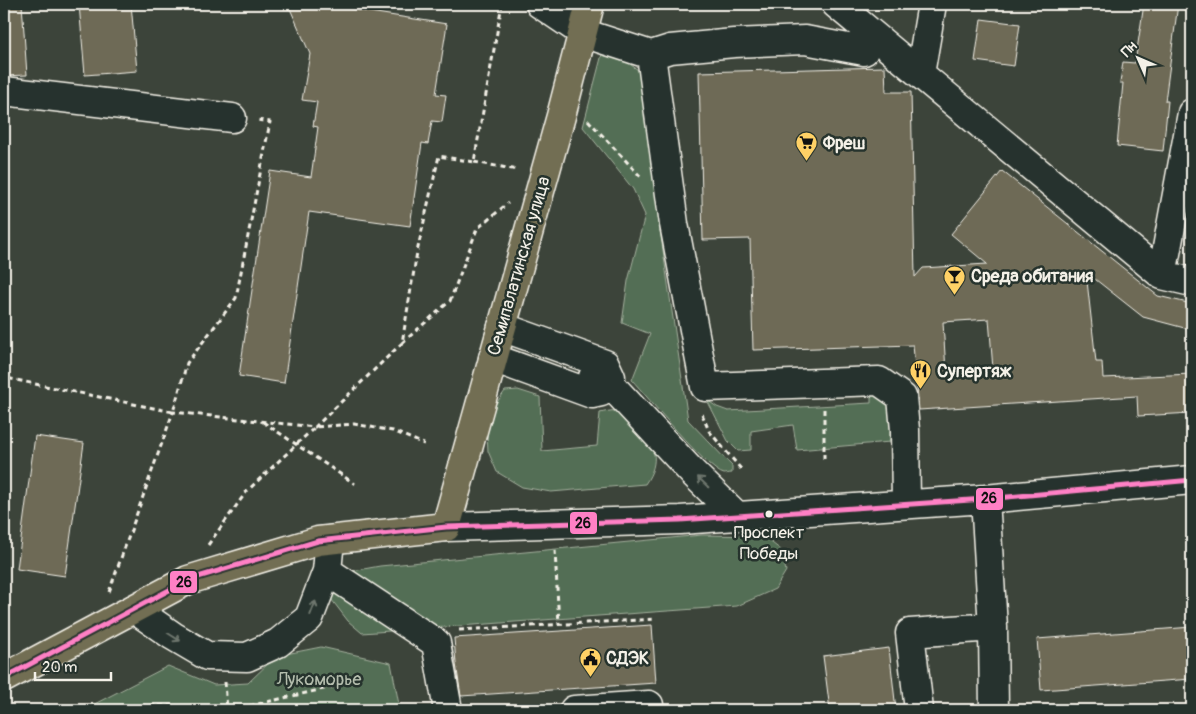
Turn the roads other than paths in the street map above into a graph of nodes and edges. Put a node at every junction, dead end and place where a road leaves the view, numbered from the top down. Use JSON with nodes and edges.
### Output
{"nodes":[{"id":1,"x":540,"y":4,"type":"edge"},
{"id":2,"x":590,"y":4,"type":"edge"},
{"id":3,"x":836,"y":4,"type":"edge"},
{"id":4,"x":932,"y":4,"type":"edge"},
{"id":5,"x":583,"y":33,"type":"junction"},
{"id":6,"x":864,"y":51,"type":"dead end"},
{"id":7,"x":651,"y":55,"type":"junction"},
{"id":8,"x":920,"y":74,"type":"junction"},
{"id":9,"x":4,"y":91,"type":"edge"},
{"id":10,"x":1192,"y":113,"type":"edge"},
{"id":11,"x":232,"y":118,"type":"road end"},
{"id":12,"x":1162,"y":275,"type":"junction"},
{"id":13,"x":1192,"y":282,"type":"edge"},
{"id":14,"x":498,"y":343,"type":"junction"},
{"id":15,"x":1192,"y":480,"type":"edge"},
{"id":16,"x":985,"y":499,"type":"junction"},
{"id":17,"x":906,"y":504,"type":"junction"},
{"id":18,"x":737,"y":516,"type":"junction"},
{"id":19,"x":446,"y":527,"type":"junction"},
{"id":20,"x":330,"y":540,"type":"junction"},
{"id":21,"x":328,"y":571,"type":"junction"},
{"id":22,"x":134,"y":609,"type":"junction"},
{"id":23,"x":993,"y":627,"type":"junction"},
{"id":24,"x":4,"y":678,"type":"edge"},
{"id":25,"x":649,"y":705,"type":"dead end"},
{"id":26,"x":448,"y":710,"type":"edge"},
{"id":27,"x":574,"y":710,"type":"edge"},
{"id":28,"x":919,"y":710,"type":"edge"},
{"id":29,"x":994,"y":710,"type":"edge"}],
"edges":[{"from":1,"to":5,"type":"street"},
{"from":2,"to":5,"type":"main road","name":"Семипалатинская улица"},
{"from":3,"to":8,"type":"street"},
{"from":4,"to":8,"type":"street"},
{"from":5,"to":7,"type":"street"},
{"from":5,"to":14,"type":"main road","name":"Семипалатинская улица"},
{"from":6,"to":7,"type":"street"},
{"from":7,"to":17,"type":"street"},
{"from":8,"to":12,"type":"street"},
{"from":9,"to":11,"type":"street"},
{"from":10,"to":12,"type":"street"},
{"from":12,"to":13,"type":"street"},
{"from":18,"to":14,"type":"street","one_way":true},
{"from":14,"to":19,"type":"main road","name":"Семипалатинская улица"},
{"from":15,"to":16,"type":"street"},
{"from":16,"to":17,"type":"street"},
{"from":16,"to":23,"type":"street"},
{"from":17,"to":18,"type":"street"},
{"from":18,"to":19,"type":"street"},
{"from":19,"to":20,"type":"main road"},
{"from":20,"to":21,"type":"street"},
{"from":20,"to":22,"type":"main road"},
{"from":22,"to":21,"type":"street","one_way":true},
{"from":21,"to":26,"type":"street"},
{"from":22,"to":24,"type":"main road"},
{"from":23,"to":28,"type":"street"},
{"from":23,"to":29,"type":"street"},
{"from":25,"to":27,"type":"street"}]}
